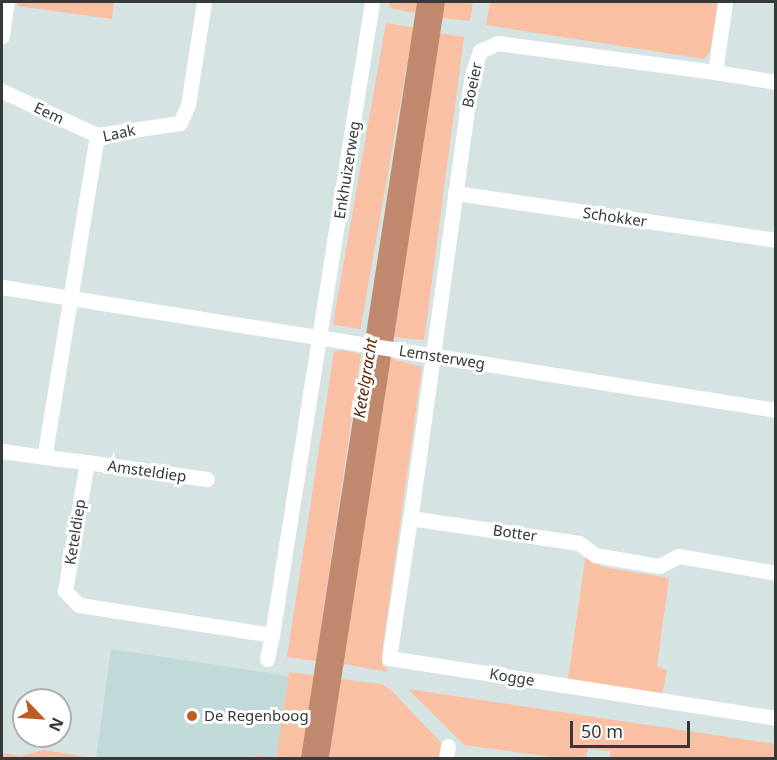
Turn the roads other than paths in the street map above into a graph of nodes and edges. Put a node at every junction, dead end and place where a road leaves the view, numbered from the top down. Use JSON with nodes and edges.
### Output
{"nodes":[{"id":1,"x":7,"y":2,"type":"edge"},
{"id":2,"x":204,"y":2,"type":"edge"},
{"id":3,"x":372,"y":2,"type":"edge"},
{"id":4,"x":725,"y":2,"type":"edge"},
{"id":5,"x":2,"y":36,"type":"edge"},
{"id":6,"x":715,"y":72,"type":"junction"},
{"id":7,"x":776,"y":82,"type":"edge"},
{"id":8,"x":2,"y":91,"type":"edge"},
{"id":9,"x":97,"y":135,"type":"junction"},
{"id":10,"x":455,"y":193,"type":"junction"},
{"id":11,"x":776,"y":240,"type":"edge"},
{"id":12,"x":2,"y":287,"type":"edge"},
{"id":13,"x":70,"y":298,"type":"junction"},
{"id":14,"x":322,"y":339,"type":"junction"},
{"id":15,"x":432,"y":355,"type":"junction"},
{"id":16,"x":776,"y":410,"type":"edge"},
{"id":17,"x":2,"y":450,"type":"edge"},
{"id":18,"x":44,"y":457,"type":"junction"},
{"id":19,"x":87,"y":462,"type":"junction"},
{"id":20,"x":207,"y":479,"type":"dead end"},
{"id":21,"x":410,"y":518,"type":"junction"},
{"id":22,"x":776,"y":573,"type":"edge"},
{"id":23,"x":272,"y":635,"type":"junction"},
{"id":24,"x":267,"y":659,"type":"dead end"},
{"id":25,"x":776,"y":718,"type":"edge"}],
"edges":[{"from":1,"to":5,"type":"street"},
{"from":2,"to":9,"type":"street","name":"Laak"},
{"from":3,"to":14,"type":"street","name":"Enkhuizerweg"},
{"from":4,"to":6,"type":"street"},
{"from":6,"to":7,"type":"street","name":"Boeier"},
{"from":6,"to":10,"type":"street","name":"Boeier"},
{"from":8,"to":9,"type":"street","name":"Eem"},
{"from":9,"to":13,"type":"street","name":"Laak"},
{"from":10,"to":11,"type":"street","name":"Schokker"},
{"from":10,"to":15,"type":"street","name":"Boeier"},
{"from":12,"to":13,"type":"street","name":"Lemsterweg"},
{"from":13,"to":14,"type":"street","name":"Lemsterweg"},
{"from":13,"to":18,"type":"street"},
{"from":14,"to":15,"type":"street","name":"Lemsterweg"},
{"from":14,"to":23,"type":"street"},
{"from":15,"to":16,"type":"street","name":"Lemsterweg"},
{"from":15,"to":21,"type":"street"},
{"from":17,"to":18,"type":"street"},
{"from":18,"to":19,"type":"street"},
{"from":19,"to":20,"type":"street","name":"Amsteldiep"},
{"from":19,"to":23,"type":"street","name":"Keteldiep"},
{"from":21,"to":22,"type":"street","name":"Botter"},
{"from":21,"to":25,"type":"street","name":"Kogge"},
{"from":23,"to":24,"type":"street"}]}
